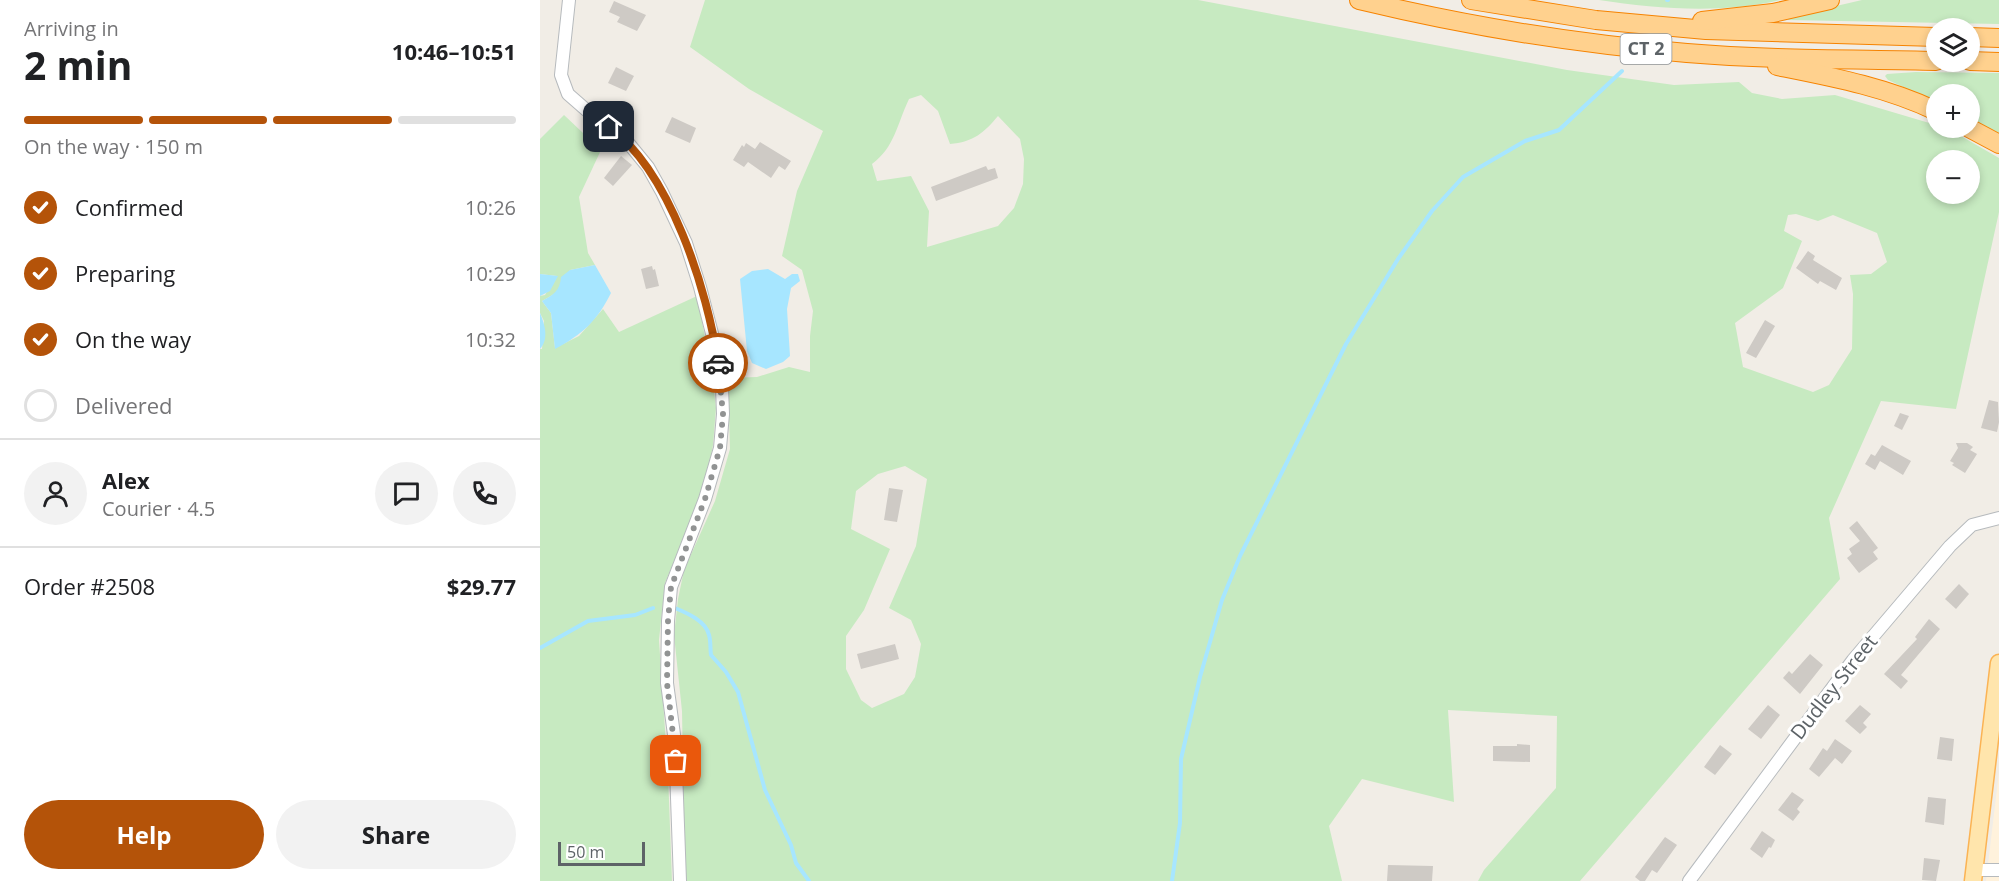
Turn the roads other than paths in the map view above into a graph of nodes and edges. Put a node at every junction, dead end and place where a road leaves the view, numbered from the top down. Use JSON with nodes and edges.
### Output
{"nodes":[{"id":1,"x":569,"y":0,"type":"edge"},
{"id":2,"x":1359,"y":0,"type":"edge"},
{"id":3,"x":1472,"y":0,"type":"edge"},
{"id":4,"x":1830,"y":0,"type":"edge"},
{"id":5,"x":1623,"y":23,"type":"junction"},
{"id":6,"x":1926,"y":37,"type":"edge"},
{"id":7,"x":1980,"y":37,"type":"edge"},
{"id":8,"x":1999,"y":38,"type":"edge"},
{"id":9,"x":1731,"y":56,"type":"junction"},
{"id":10,"x":1926,"y":60,"type":"edge"},
{"id":11,"x":1980,"y":61,"type":"edge"},
{"id":12,"x":1999,"y":62,"type":"edge"},
{"id":13,"x":1926,"y":106,"type":"edge"},
{"id":14,"x":1980,"y":134,"type":"edge"},
{"id":15,"x":1999,"y":144,"type":"edge"},
{"id":16,"x":1999,"y":518,"type":"edge"},
{"id":17,"x":1999,"y":663,"type":"edge"},
{"id":18,"x":1999,"y":870,"type":"edge"},
{"id":19,"x":1974,"y":875,"type":"edge"},
{"id":20,"x":680,"y":881,"type":"edge"},
{"id":21,"x":1689,"y":881,"type":"edge"}],
"edges":[{"from":1,"to":20,"type":"street"},
{"from":2,"to":9,"type":"highway","number":"CT 2"},
{"from":3,"to":5,"type":"highway","number":"CT 2"},
{"from":4,"to":5,"type":"highway"},
{"from":5,"to":6,"type":"highway","number":"CT 2"},
{"from":7,"to":8,"type":"highway"},
{"from":9,"to":10,"type":"highway","number":"CT 2"},
{"from":9,"to":13,"type":"highway"},
{"from":11,"to":12,"type":"highway"},
{"from":14,"to":15,"type":"highway"},
{"from":16,"to":21,"type":"street","name":"Dudley Street"},
{"from":17,"to":19,"type":"main road"},
{"from":18,"to":19,"type":"street"}]}
